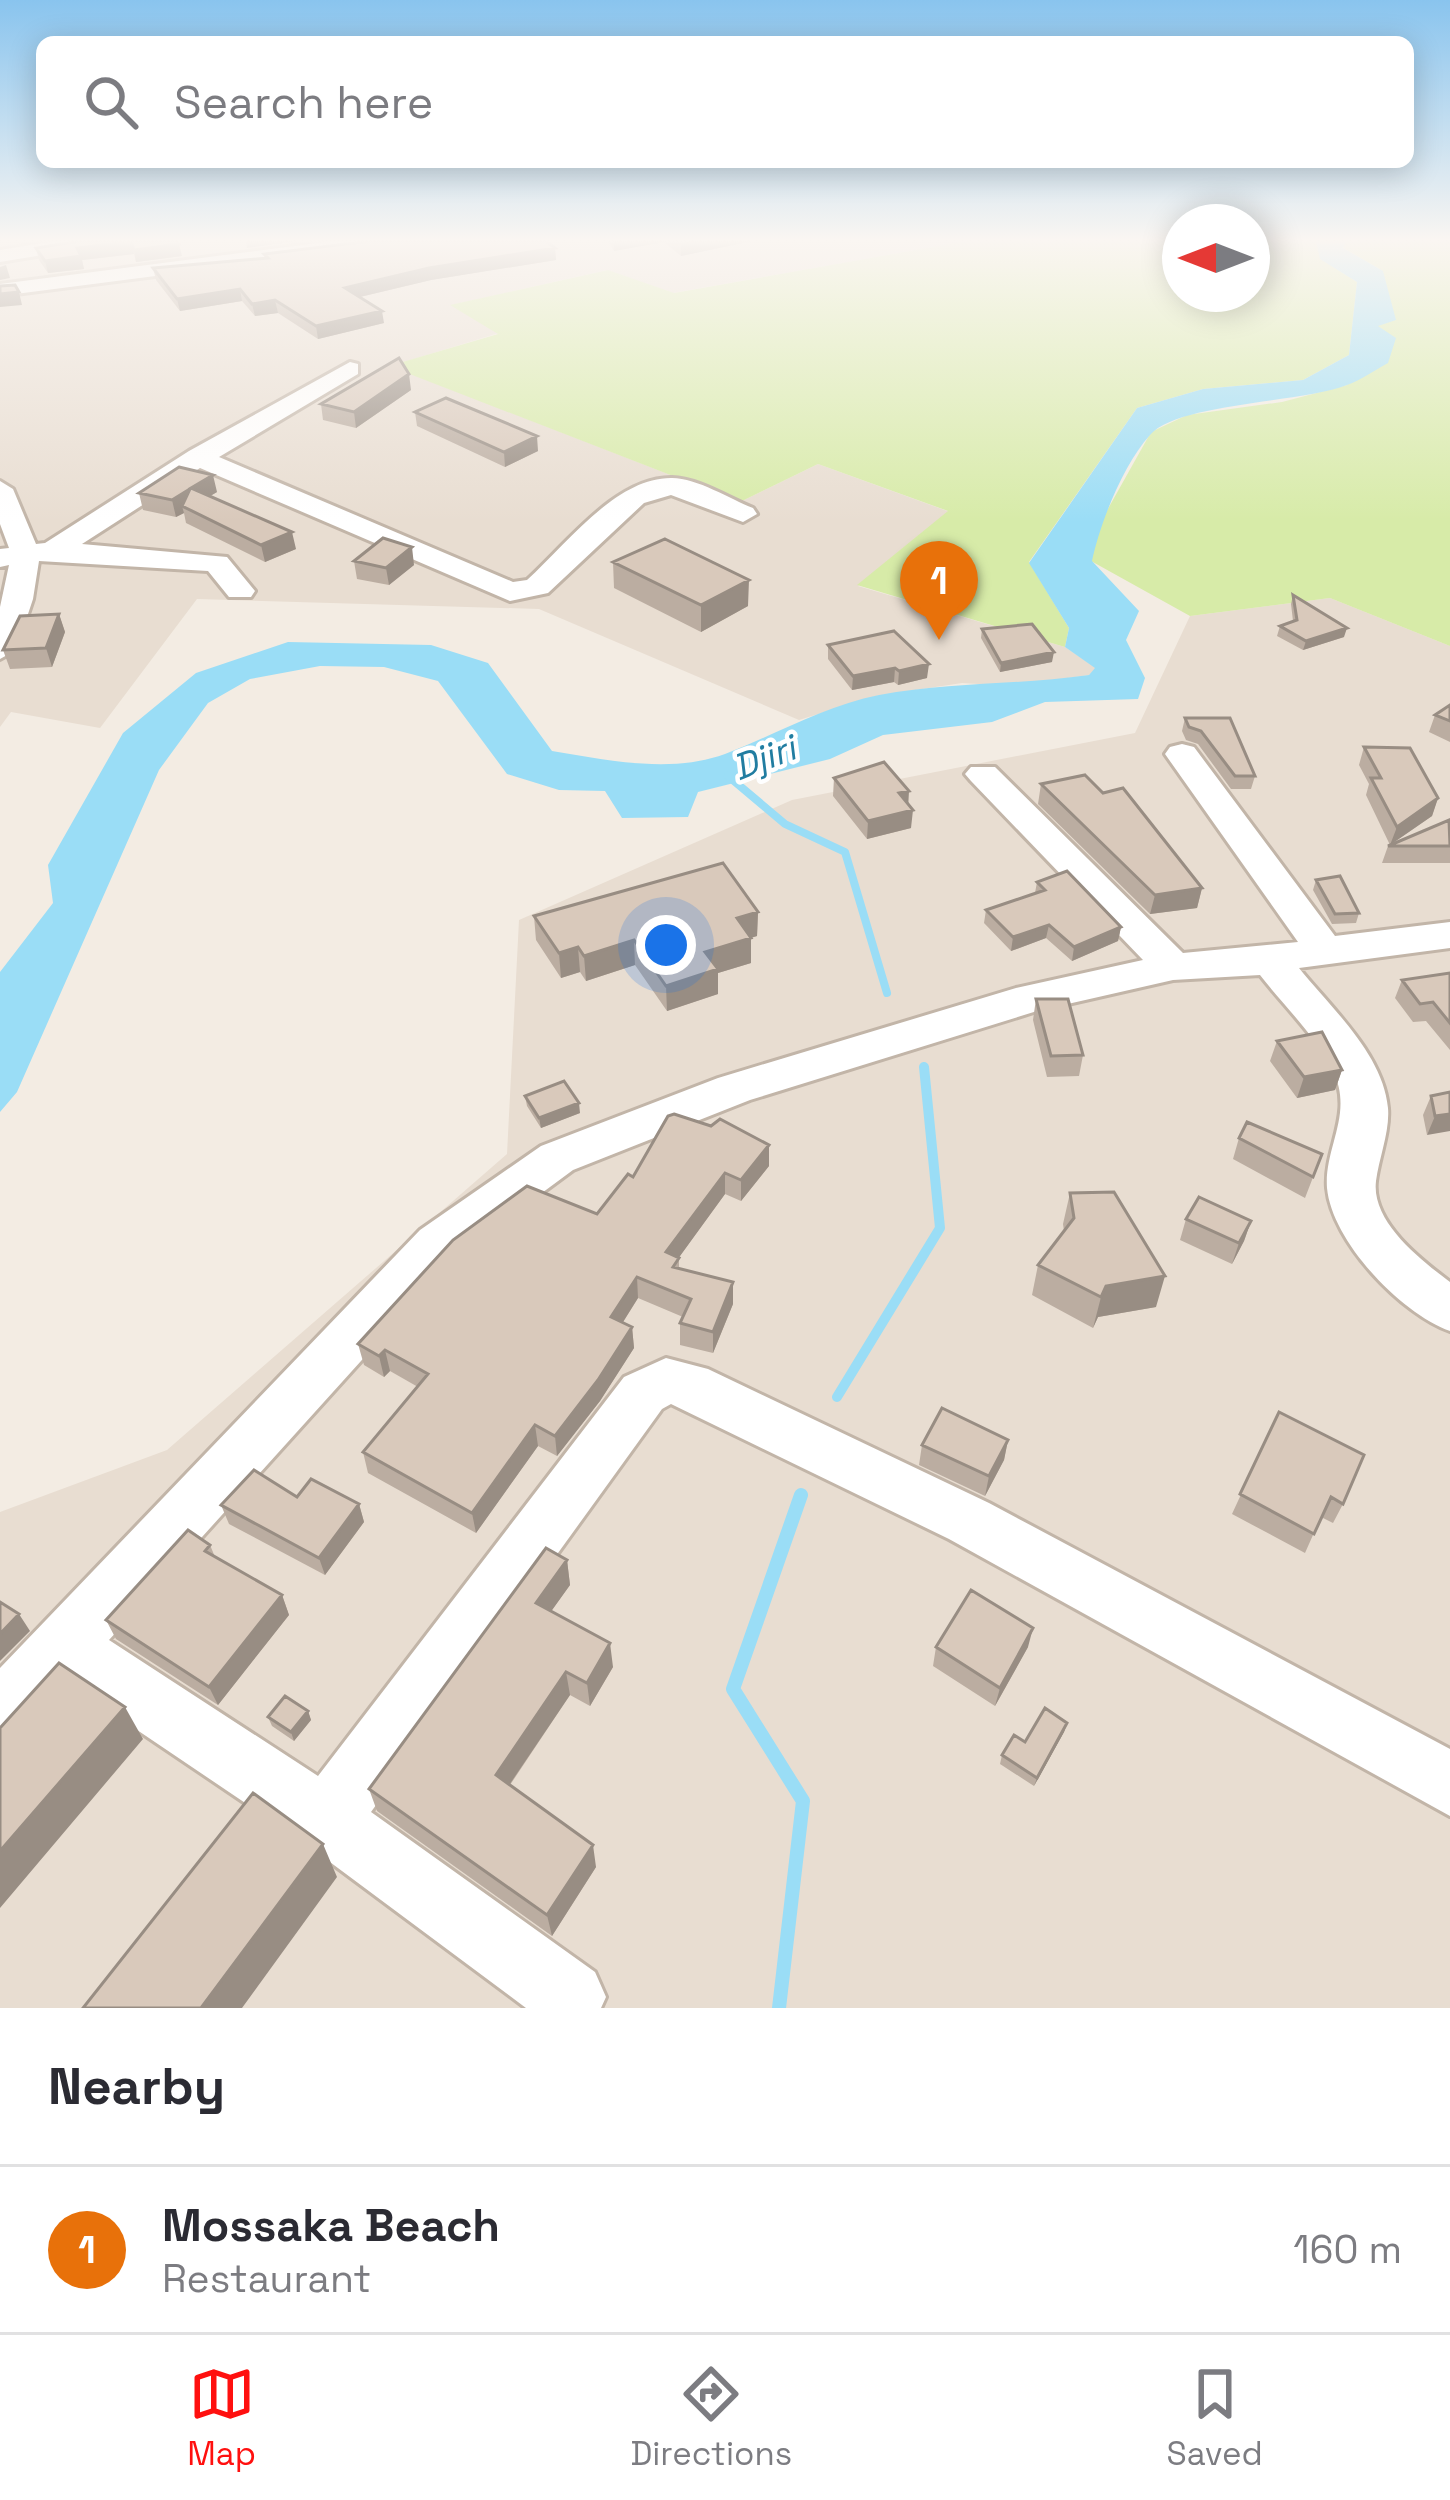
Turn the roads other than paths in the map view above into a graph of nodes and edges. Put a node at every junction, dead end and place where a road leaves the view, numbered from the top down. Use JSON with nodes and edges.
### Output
{"nodes":[{"id":1,"x":350,"y":369,"type":"dead end"},
{"id":2,"x":199,"y":458,"type":"junction"},
{"id":3,"x":0,"y":490,"type":"edge"},
{"id":4,"x":743,"y":514,"type":"dead end"},
{"id":5,"x":26,"y":554,"type":"edge"},
{"id":6,"x":240,"y":591,"type":"dead end"},
{"id":7,"x":0,"y":650,"type":"edge"},
{"id":8,"x":1182,"y":754,"type":"dead end"},
{"id":9,"x":983,"y":774,"type":"dead end"},
{"id":10,"x":1447,"y":939,"type":"edge"},
{"id":11,"x":1324,"y":950,"type":"junction"},
{"id":12,"x":1270,"y":961,"type":"junction"},
{"id":13,"x":1173,"y":967,"type":"junction"},
{"id":14,"x":1450,"y":1310,"type":"edge"},
{"id":15,"x":62,"y":1644,"type":"junction"},
{"id":16,"x":0,"y":1713,"type":"edge"},
{"id":17,"x":1450,"y":1784,"type":"edge"},
{"id":18,"x":326,"y":1819,"type":"junction"},
{"id":19,"x":571,"y":1997,"type":"dead end"}],
"edges":[{"from":1,"to":2,"type":"street"},
{"from":2,"to":4,"type":"street"},
{"from":2,"to":5,"type":"street"},
{"from":3,"to":5,"type":"street"},
{"from":5,"to":6,"type":"street"},
{"from":5,"to":7,"type":"street"},
{"from":8,"to":11,"type":"street"},
{"from":9,"to":13,"type":"street"},
{"from":10,"to":11,"type":"street"},
{"from":11,"to":12,"type":"street"},
{"from":12,"to":13,"type":"street"},
{"from":12,"to":14,"type":"street"},
{"from":13,"to":15,"type":"street"},
{"from":15,"to":16,"type":"street"},
{"from":15,"to":18,"type":"street"},
{"from":17,"to":18,"type":"street"},
{"from":18,"to":19,"type":"street"}]}
